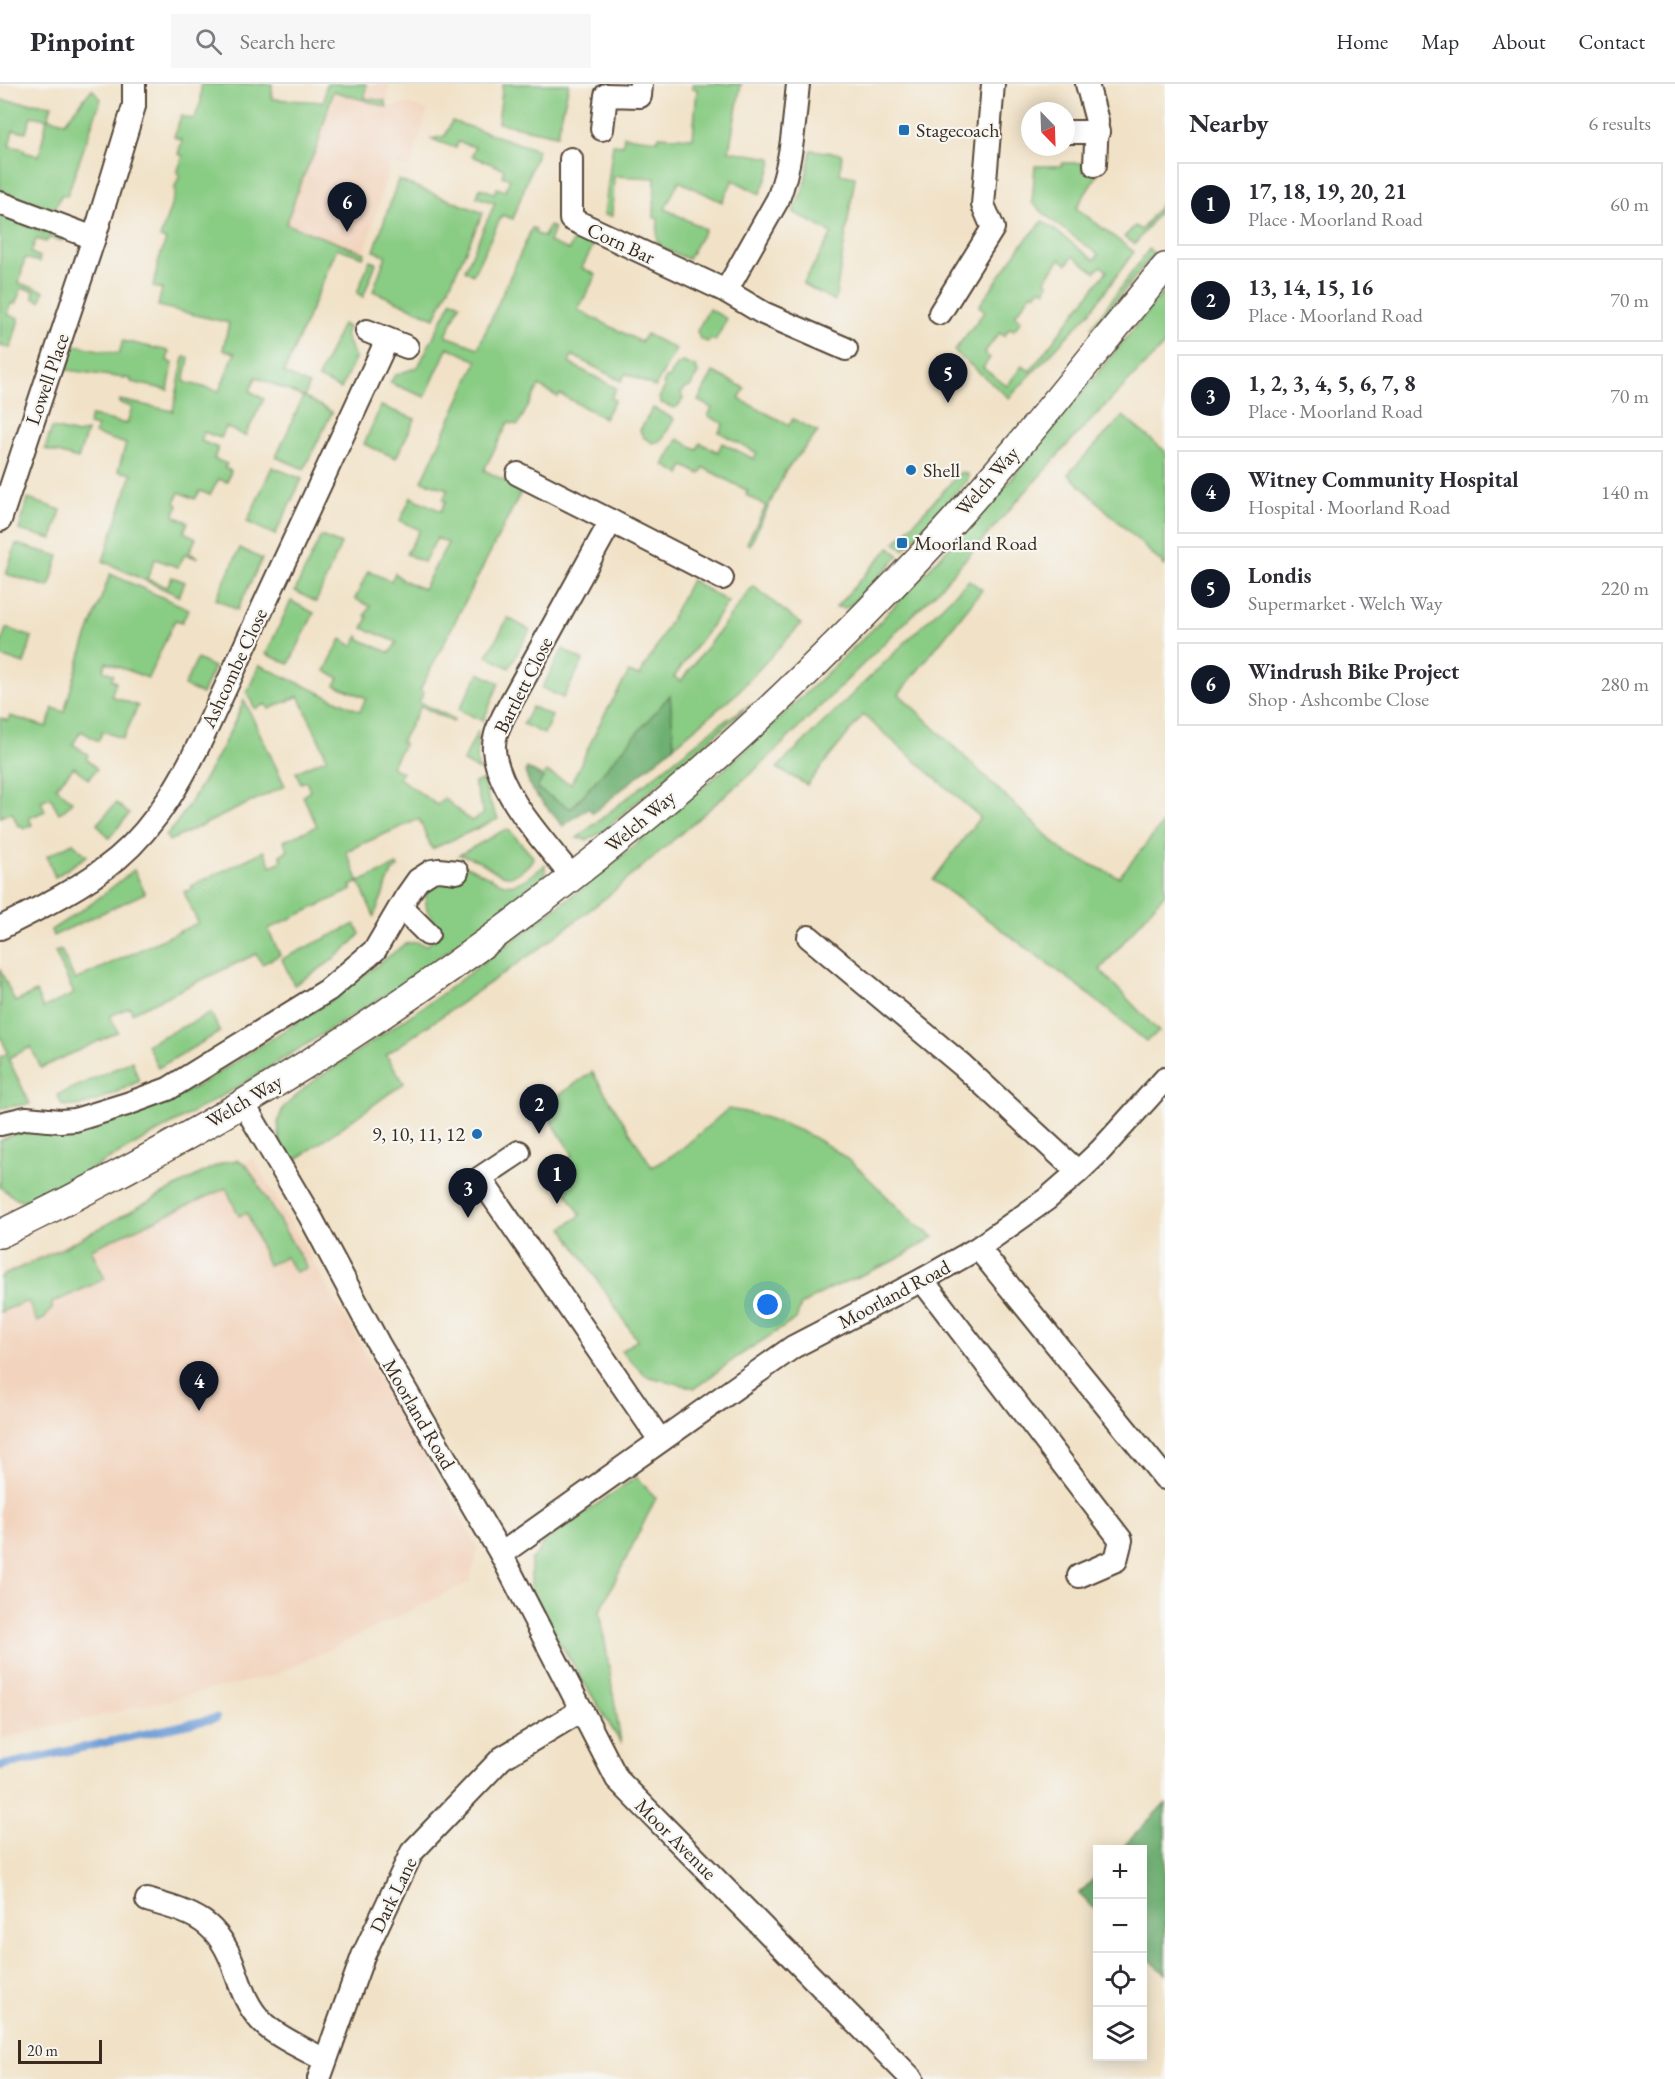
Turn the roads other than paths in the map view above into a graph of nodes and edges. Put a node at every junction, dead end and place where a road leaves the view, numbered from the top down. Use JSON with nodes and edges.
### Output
{"nodes":[{"id":1,"x":134,"y":84,"type":"edge"},
{"id":2,"x":641,"y":84,"type":"edge"},
{"id":3,"x":798,"y":84,"type":"edge"},
{"id":4,"x":993,"y":84,"type":"edge"},
{"id":5,"x":1088,"y":84,"type":"edge"},
{"id":6,"x":602,"y":129,"type":"dead end"},
{"id":7,"x":1075,"y":132,"type":"edge"},
{"id":8,"x":1098,"y":132,"type":"junction"},
{"id":9,"x":571,"y":159,"type":"dead end"},
{"id":10,"x":1095,"y":165,"type":"dead end"},
{"id":11,"x":0,"y":202,"type":"edge"},
{"id":12,"x":94,"y":238,"type":"junction"},
{"id":13,"x":1165,"y":267,"type":"edge"},
{"id":14,"x":726,"y":291,"type":"junction"},
{"id":15,"x":940,"y":313,"type":"dead end"},
{"id":16,"x":387,"y":339,"type":"dead end"},
{"id":17,"x":846,"y":349,"type":"dead end"},
{"id":18,"x":518,"y":474,"type":"dead end"},
{"id":19,"x":0,"y":520,"type":"edge"},
{"id":20,"x":611,"y":521,"type":"junction"},
{"id":21,"x":722,"y":578,"type":"dead end"},
{"id":22,"x":457,"y":872,"type":"dead end"},
{"id":23,"x":573,"y":877,"type":"junction"},
{"id":24,"x":400,"y":908,"type":"junction"},
{"id":25,"x":0,"y":928,"type":"edge"},
{"id":26,"x":428,"y":934,"type":"dead end"},
{"id":27,"x":810,"y":937,"type":"dead end"},
{"id":28,"x":1163,"y":1085,"type":"edge"},
{"id":29,"x":243,"y":1102,"type":"junction"},
{"id":30,"x":0,"y":1124,"type":"edge"},
{"id":31,"x":519,"y":1152,"type":"dead end"},
{"id":32,"x":1078,"y":1172,"type":"junction"},
{"id":33,"x":1,"y":1231,"type":"edge"},
{"id":34,"x":978,"y":1248,"type":"junction"},
{"id":35,"x":922,"y":1280,"type":"junction"},
{"id":36,"x":660,"y":1440,"type":"junction"},
{"id":37,"x":1165,"y":1478,"type":"edge"},
{"id":38,"x":501,"y":1554,"type":"junction"},
{"id":39,"x":1079,"y":1576,"type":"dead end"},
{"id":40,"x":582,"y":1710,"type":"junction"},
{"id":41,"x":147,"y":1900,"type":"dead end"},
{"id":42,"x":322,"y":2070,"type":"edge"},
{"id":43,"x":912,"y":2079,"type":"edge"}],
"edges":[{"from":1,"to":12,"type":"street","name":"Lowell Place"},
{"from":2,"to":6,"type":"street"},
{"from":3,"to":14,"type":"street"},
{"from":4,"to":15,"type":"street"},
{"from":5,"to":8,"type":"street"},
{"from":7,"to":8,"type":"street"},
{"from":8,"to":10,"type":"street"},
{"from":9,"to":14,"type":"street","name":"Corn Bar"},
{"from":11,"to":12,"type":"street"},
{"from":12,"to":19,"type":"street","name":"Lowell Place"},
{"from":13,"to":23,"type":"street","name":"Welch Way"},
{"from":14,"to":17,"type":"street","name":"Corn Bar"},
{"from":16,"to":25,"type":"street","name":"Ashcombe Close"},
{"from":18,"to":20,"type":"street"},
{"from":20,"to":21,"type":"street"},
{"from":20,"to":23,"type":"street","name":"Bartlett Close"},
{"from":22,"to":24,"type":"street"},
{"from":23,"to":29,"type":"street","name":"Welch Way"},
{"from":24,"to":26,"type":"street"},
{"from":24,"to":30,"type":"street"},
{"from":27,"to":32,"type":"street"},
{"from":28,"to":32,"type":"street","name":"Moorland Road"},
{"from":29,"to":33,"type":"street","name":"Welch Way"},
{"from":29,"to":38,"type":"street","name":"Moorland Road"},
{"from":31,"to":36,"type":"street"},
{"from":32,"to":34,"type":"street","name":"Moorland Road"},
{"from":34,"to":35,"type":"street","name":"Moorland Road"},
{"from":34,"to":37,"type":"street"},
{"from":35,"to":36,"type":"street","name":"Moorland Road"},
{"from":35,"to":39,"type":"street"},
{"from":36,"to":38,"type":"street","name":"Moorland Road"},
{"from":38,"to":40,"type":"street","name":"Moor Avenue"},
{"from":40,"to":42,"type":"street","name":"Dark Lane"},
{"from":40,"to":43,"type":"street","name":"Moor Avenue"},
{"from":41,"to":42,"type":"street"}]}
